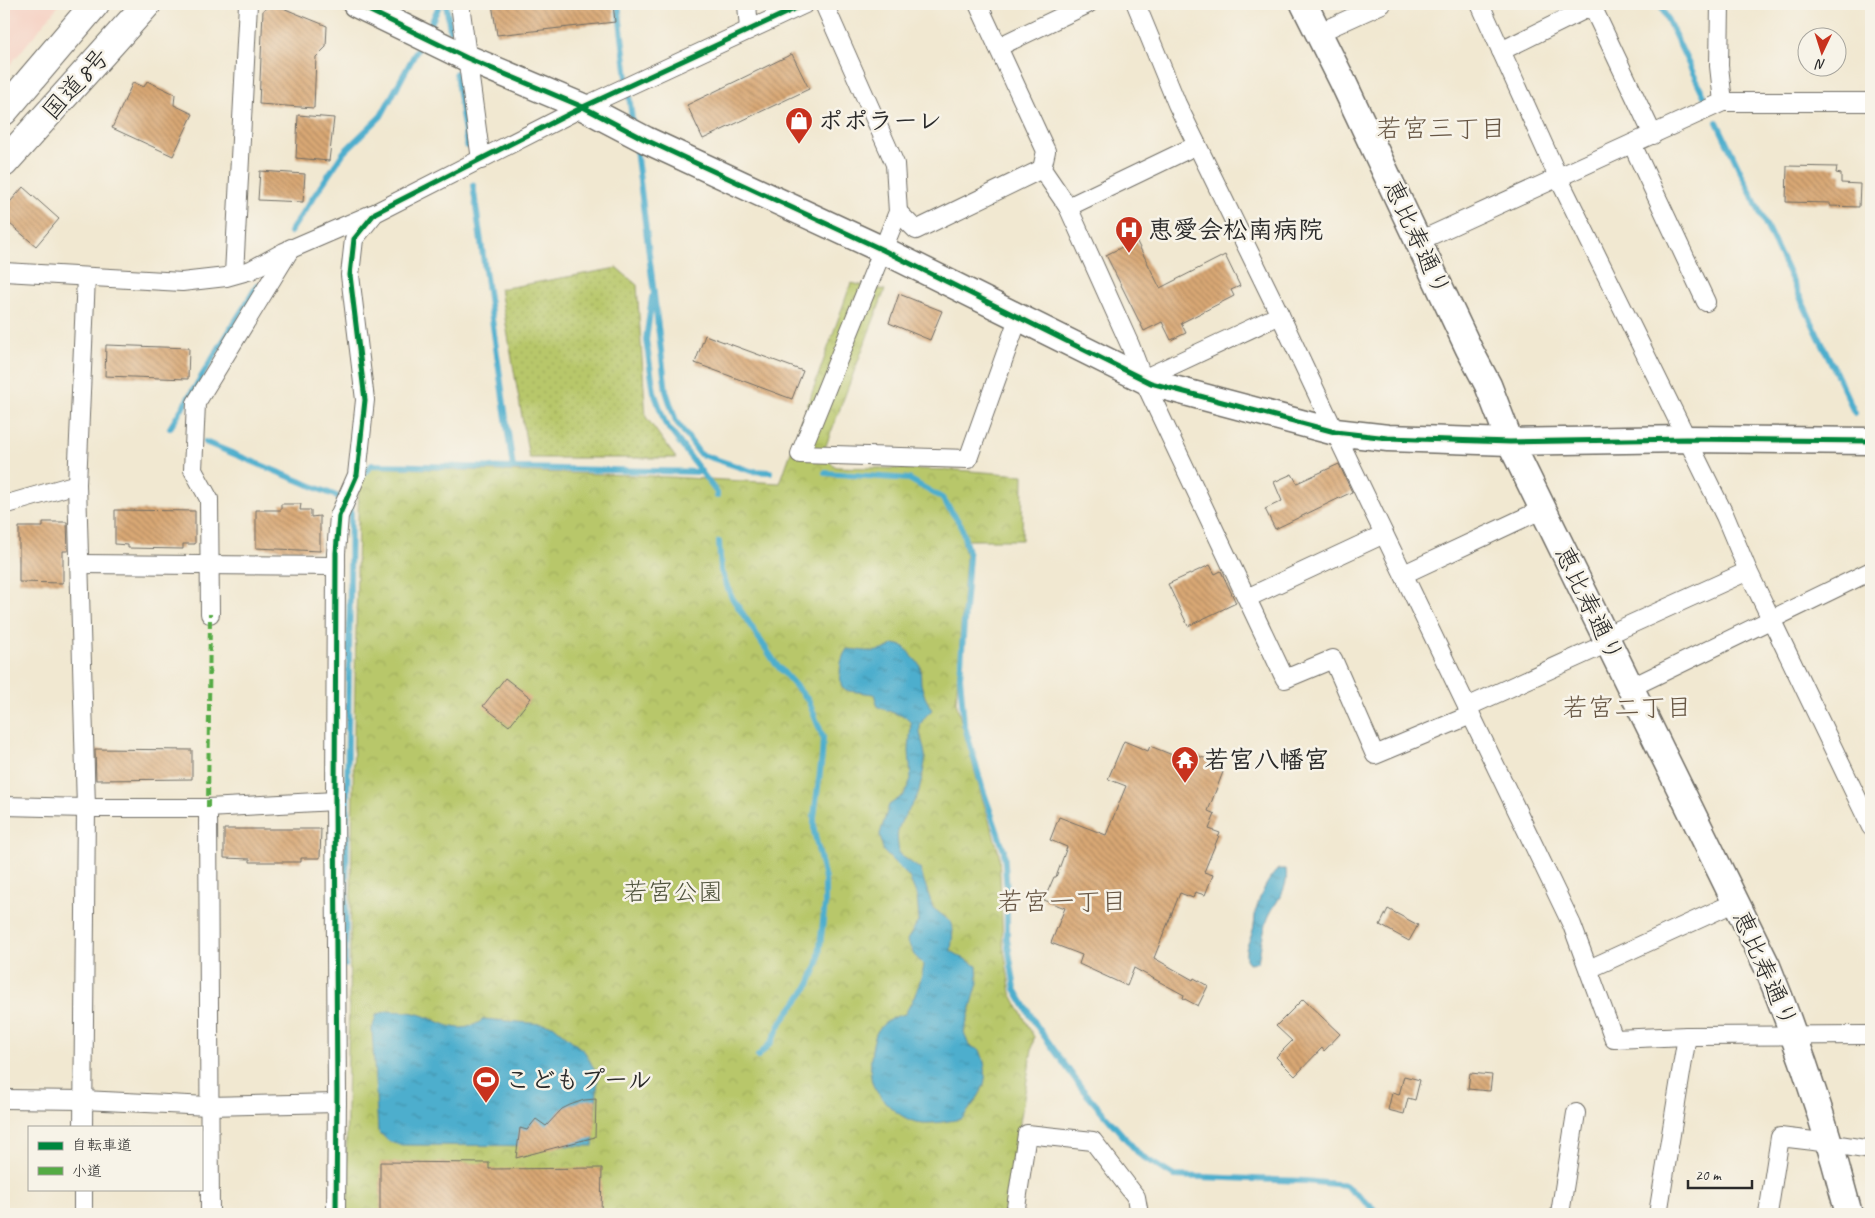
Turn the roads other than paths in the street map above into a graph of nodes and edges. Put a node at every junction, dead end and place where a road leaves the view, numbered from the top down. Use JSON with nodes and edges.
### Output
{"nodes":[{"id":1,"x":95,"y":4,"type":"edge"},
{"id":2,"x":146,"y":4,"type":"edge"},
{"id":3,"x":248,"y":4,"type":"edge"},
{"id":4,"x":356,"y":4,"type":"edge"},
{"id":5,"x":460,"y":4,"type":"edge"},
{"id":6,"x":747,"y":4,"type":"edge"},
{"id":7,"x":805,"y":4,"type":"edge"},
{"id":8,"x":824,"y":4,"type":"edge"},
{"id":9,"x":978,"y":4,"type":"edge"},
{"id":10,"x":1088,"y":4,"type":"edge"},
{"id":11,"x":1136,"y":4,"type":"edge"},
{"id":12,"x":1304,"y":4,"type":"edge"},
{"id":13,"x":1382,"y":4,"type":"edge"},
{"id":14,"x":1480,"y":4,"type":"edge"},
{"id":15,"x":1720,"y":4,"type":"edge"},
{"id":16,"x":749,"y":30,"type":"junction"},
{"id":17,"x":1318,"y":33,"type":"junction"},
{"id":18,"x":998,"y":47,"type":"junction"},
{"id":19,"x":1501,"y":51,"type":"junction"},
{"id":20,"x":467,"y":58,"type":"junction"},
{"id":21,"x":1723,"y":102,"type":"junction"},
{"id":22,"x":1871,"y":102,"type":"edge"},
{"id":23,"x":583,"y":107,"type":"junction"},
{"id":24,"x":4,"y":112,"type":"edge"},
{"id":25,"x":1653,"y":134,"type":"junction"},
{"id":26,"x":1632,"y":144,"type":"junction"},
{"id":27,"x":1197,"y":145,"type":"junction"},
{"id":28,"x":481,"y":160,"type":"junction"},
{"id":29,"x":4,"y":163,"type":"edge"},
{"id":30,"x":1042,"y":169,"type":"junction"},
{"id":31,"x":1559,"y":179,"type":"junction"},
{"id":32,"x":1068,"y":207,"type":"junction"},
{"id":33,"x":898,"y":212,"type":"junction"},
{"id":34,"x":375,"y":213,"type":"junction"},
{"id":35,"x":1419,"y":241,"type":"junction"},
{"id":36,"x":292,"y":248,"type":"junction"},
{"id":37,"x":883,"y":250,"type":"junction"},
{"id":38,"x":4,"y":272,"type":"edge"},
{"id":39,"x":234,"y":274,"type":"junction"},
{"id":40,"x":86,"y":277,"type":"junction"},
{"id":41,"x":1706,"y":302,"type":"dead end"},
{"id":42,"x":1280,"y":314,"type":"junction"},
{"id":43,"x":1019,"y":316,"type":"junction"},
{"id":44,"x":1143,"y":379,"type":"junction"},
{"id":45,"x":1335,"y":432,"type":"junction"},
{"id":46,"x":1686,"y":439,"type":"junction"},
{"id":47,"x":1871,"y":441,"type":"edge"},
{"id":48,"x":1510,"y":442,"type":"junction"},
{"id":49,"x":77,"y":484,"type":"junction"},
{"id":50,"x":4,"y":505,"type":"edge"},
{"id":51,"x":1543,"y":509,"type":"junction"},
{"id":52,"x":1384,"y":534,"type":"junction"},
{"id":53,"x":79,"y":564,"type":"junction"},
{"id":54,"x":210,"y":565,"type":"junction"},
{"id":55,"x":336,"y":566,"type":"junction"},
{"id":56,"x":1748,"y":570,"type":"junction"},
{"id":57,"x":1871,"y":571,"type":"edge"},
{"id":58,"x":1404,"y":574,"type":"junction"},
{"id":59,"x":1247,"y":598,"type":"junction"},
{"id":60,"x":210,"y":614,"type":"dead end"},
{"id":61,"x":1772,"y":618,"type":"junction"},
{"id":62,"x":1606,"y":640,"type":"junction"},
{"id":63,"x":1630,"y":688,"type":"junction"},
{"id":64,"x":1469,"y":711,"type":"junction"},
{"id":65,"x":335,"y":801,"type":"junction"},
{"id":66,"x":4,"y":806,"type":"edge"},
{"id":67,"x":86,"y":808,"type":"junction"},
{"id":68,"x":208,"y":808,"type":"junction"},
{"id":69,"x":1871,"y":826,"type":"edge"},
{"id":70,"x":1736,"y":902,"type":"junction"},
{"id":71,"x":1589,"y":969,"type":"junction"},
{"id":72,"x":1795,"y":1035,"type":"junction"},
{"id":73,"x":1871,"y":1035,"type":"edge"},
{"id":74,"x":1686,"y":1036,"type":"junction"},
{"id":75,"x":4,"y":1099,"type":"edge"},
{"id":76,"x":84,"y":1100,"type":"junction"},
{"id":77,"x":337,"y":1103,"type":"junction"},
{"id":78,"x":209,"y":1106,"type":"junction"},
{"id":79,"x":1576,"y":1113,"type":"dead end"},
{"id":80,"x":83,"y":1126,"type":"edge"},
{"id":81,"x":1830,"y":1144,"type":"junction"},
{"id":82,"x":1871,"y":1150,"type":"edge"},
{"id":83,"x":83,"y":1190,"type":"edge"},
{"id":84,"x":83,"y":1214,"type":"edge"},
{"id":85,"x":210,"y":1214,"type":"edge"},
{"id":86,"x":336,"y":1214,"type":"edge"},
{"id":87,"x":1015,"y":1214,"type":"edge"},
{"id":88,"x":1139,"y":1214,"type":"edge"},
{"id":89,"x":1560,"y":1214,"type":"edge"},
{"id":90,"x":1658,"y":1214,"type":"edge"},
{"id":91,"x":1768,"y":1214,"type":"edge"},
{"id":92,"x":1849,"y":1214,"type":"edge"}],
"edges":[{"from":1,"to":24,"type":"highway","name":"国道8号"},
{"from":2,"to":29,"type":"highway","name":"国道8号"},
{"from":3,"to":39,"type":"street"},
{"from":4,"to":20,"type":"street"},
{"from":5,"to":20,"type":"street"},
{"from":6,"to":16,"type":"street"},
{"from":7,"to":16,"type":"street"},
{"from":8,"to":33,"type":"street"},
{"from":9,"to":18,"type":"street"},
{"from":10,"to":18,"type":"street"},
{"from":11,"to":27,"type":"street"},
{"from":12,"to":17,"type":"street","name":"恵比寿通り"},
{"from":13,"to":17,"type":"street"},
{"from":14,"to":19,"type":"street"},
{"from":15,"to":21,"type":"street"},
{"from":16,"to":23,"type":"street"},
{"from":17,"to":35,"type":"street","name":"恵比寿通り"},
{"from":18,"to":30,"type":"street"},
{"from":19,"to":25,"type":"street"},
{"from":19,"to":31,"type":"street"},
{"from":20,"to":23,"type":"street"},
{"from":20,"to":28,"type":"street"},
{"from":21,"to":22,"type":"street"},
{"from":21,"to":25,"type":"street"},
{"from":23,"to":28,"type":"street"},
{"from":23,"to":37,"type":"street"},
{"from":25,"to":26,"type":"street"},
{"from":26,"to":31,"type":"street"},
{"from":26,"to":41,"type":"street"},
{"from":27,"to":32,"type":"street"},
{"from":27,"to":42,"type":"street"},
{"from":28,"to":34,"type":"street"},
{"from":30,"to":32,"type":"street"},
{"from":30,"to":33,"type":"street"},
{"from":31,"to":35,"type":"street"},
{"from":31,"to":46,"type":"street"},
{"from":32,"to":44,"type":"street"},
{"from":33,"to":37,"type":"street"},
{"from":34,"to":36,"type":"street"},
{"from":34,"to":55,"type":"street"},
{"from":35,"to":48,"type":"street","name":"恵比寿通り"},
{"from":36,"to":39,"type":"street"},
{"from":36,"to":54,"type":"street"},
{"from":37,"to":43,"type":"street"},
{"from":37,"to":43,"type":"street"},
{"from":38,"to":40,"type":"street"},
{"from":39,"to":40,"type":"street"},
{"from":40,"to":49,"type":"street"},
{"from":42,"to":44,"type":"street"},
{"from":42,"to":45,"type":"street"},
{"from":43,"to":44,"type":"street"},
{"from":44,"to":45,"type":"street"},
{"from":44,"to":59,"type":"street"},
{"from":45,"to":48,"type":"street"},
{"from":45,"to":52,"type":"street"},
{"from":46,"to":47,"type":"street"},
{"from":46,"to":48,"type":"street"},
{"from":46,"to":56,"type":"street"},
{"from":48,"to":51,"type":"street","name":"恵比寿通り"},
{"from":49,"to":50,"type":"street"},
{"from":49,"to":53,"type":"street"},
{"from":51,"to":58,"type":"street"},
{"from":51,"to":62,"type":"street","name":"恵比寿通り"},
{"from":52,"to":58,"type":"street"},
{"from":52,"to":59,"type":"street"},
{"from":53,"to":54,"type":"street"},
{"from":53,"to":67,"type":"street"},
{"from":54,"to":55,"type":"street"},
{"from":54,"to":60,"type":"street"},
{"from":55,"to":65,"type":"street"},
{"from":56,"to":61,"type":"street"},
{"from":56,"to":62,"type":"street"},
{"from":57,"to":61,"type":"street"},
{"from":58,"to":64,"type":"street"},
{"from":59,"to":64,"type":"street"},
{"from":61,"to":63,"type":"street"},
{"from":61,"to":69,"type":"street"},
{"from":62,"to":63,"type":"street","name":"恵比寿通り"},
{"from":62,"to":64,"type":"street"},
{"from":63,"to":70,"type":"street","name":"恵比寿通り"},
{"from":64,"to":71,"type":"street"},
{"from":65,"to":68,"type":"street"},
{"from":65,"to":77,"type":"street"},
{"from":66,"to":67,"type":"street"},
{"from":67,"to":68,"type":"street"},
{"from":67,"to":76,"type":"street"},
{"from":68,"to":78,"type":"street"},
{"from":70,"to":71,"type":"street"},
{"from":70,"to":72,"type":"street","name":"恵比寿通り"},
{"from":71,"to":74,"type":"street"},
{"from":72,"to":73,"type":"street"},
{"from":72,"to":74,"type":"street"},
{"from":72,"to":81,"type":"street","name":"恵比寿通り"},
{"from":74,"to":90,"type":"street"},
{"from":75,"to":76,"type":"street"},
{"from":76,"to":78,"type":"street"},
{"from":76,"to":80,"type":"street"},
{"from":77,"to":78,"type":"street"},
{"from":77,"to":86,"type":"street"},
{"from":78,"to":85,"type":"street"},
{"from":79,"to":89,"type":"street"},
{"from":81,"to":82,"type":"street"},
{"from":81,"to":91,"type":"street"},
{"from":81,"to":92,"type":"street","name":"恵比寿通り"},
{"from":83,"to":84,"type":"street"},
{"from":87,"to":88,"type":"street"}]}
